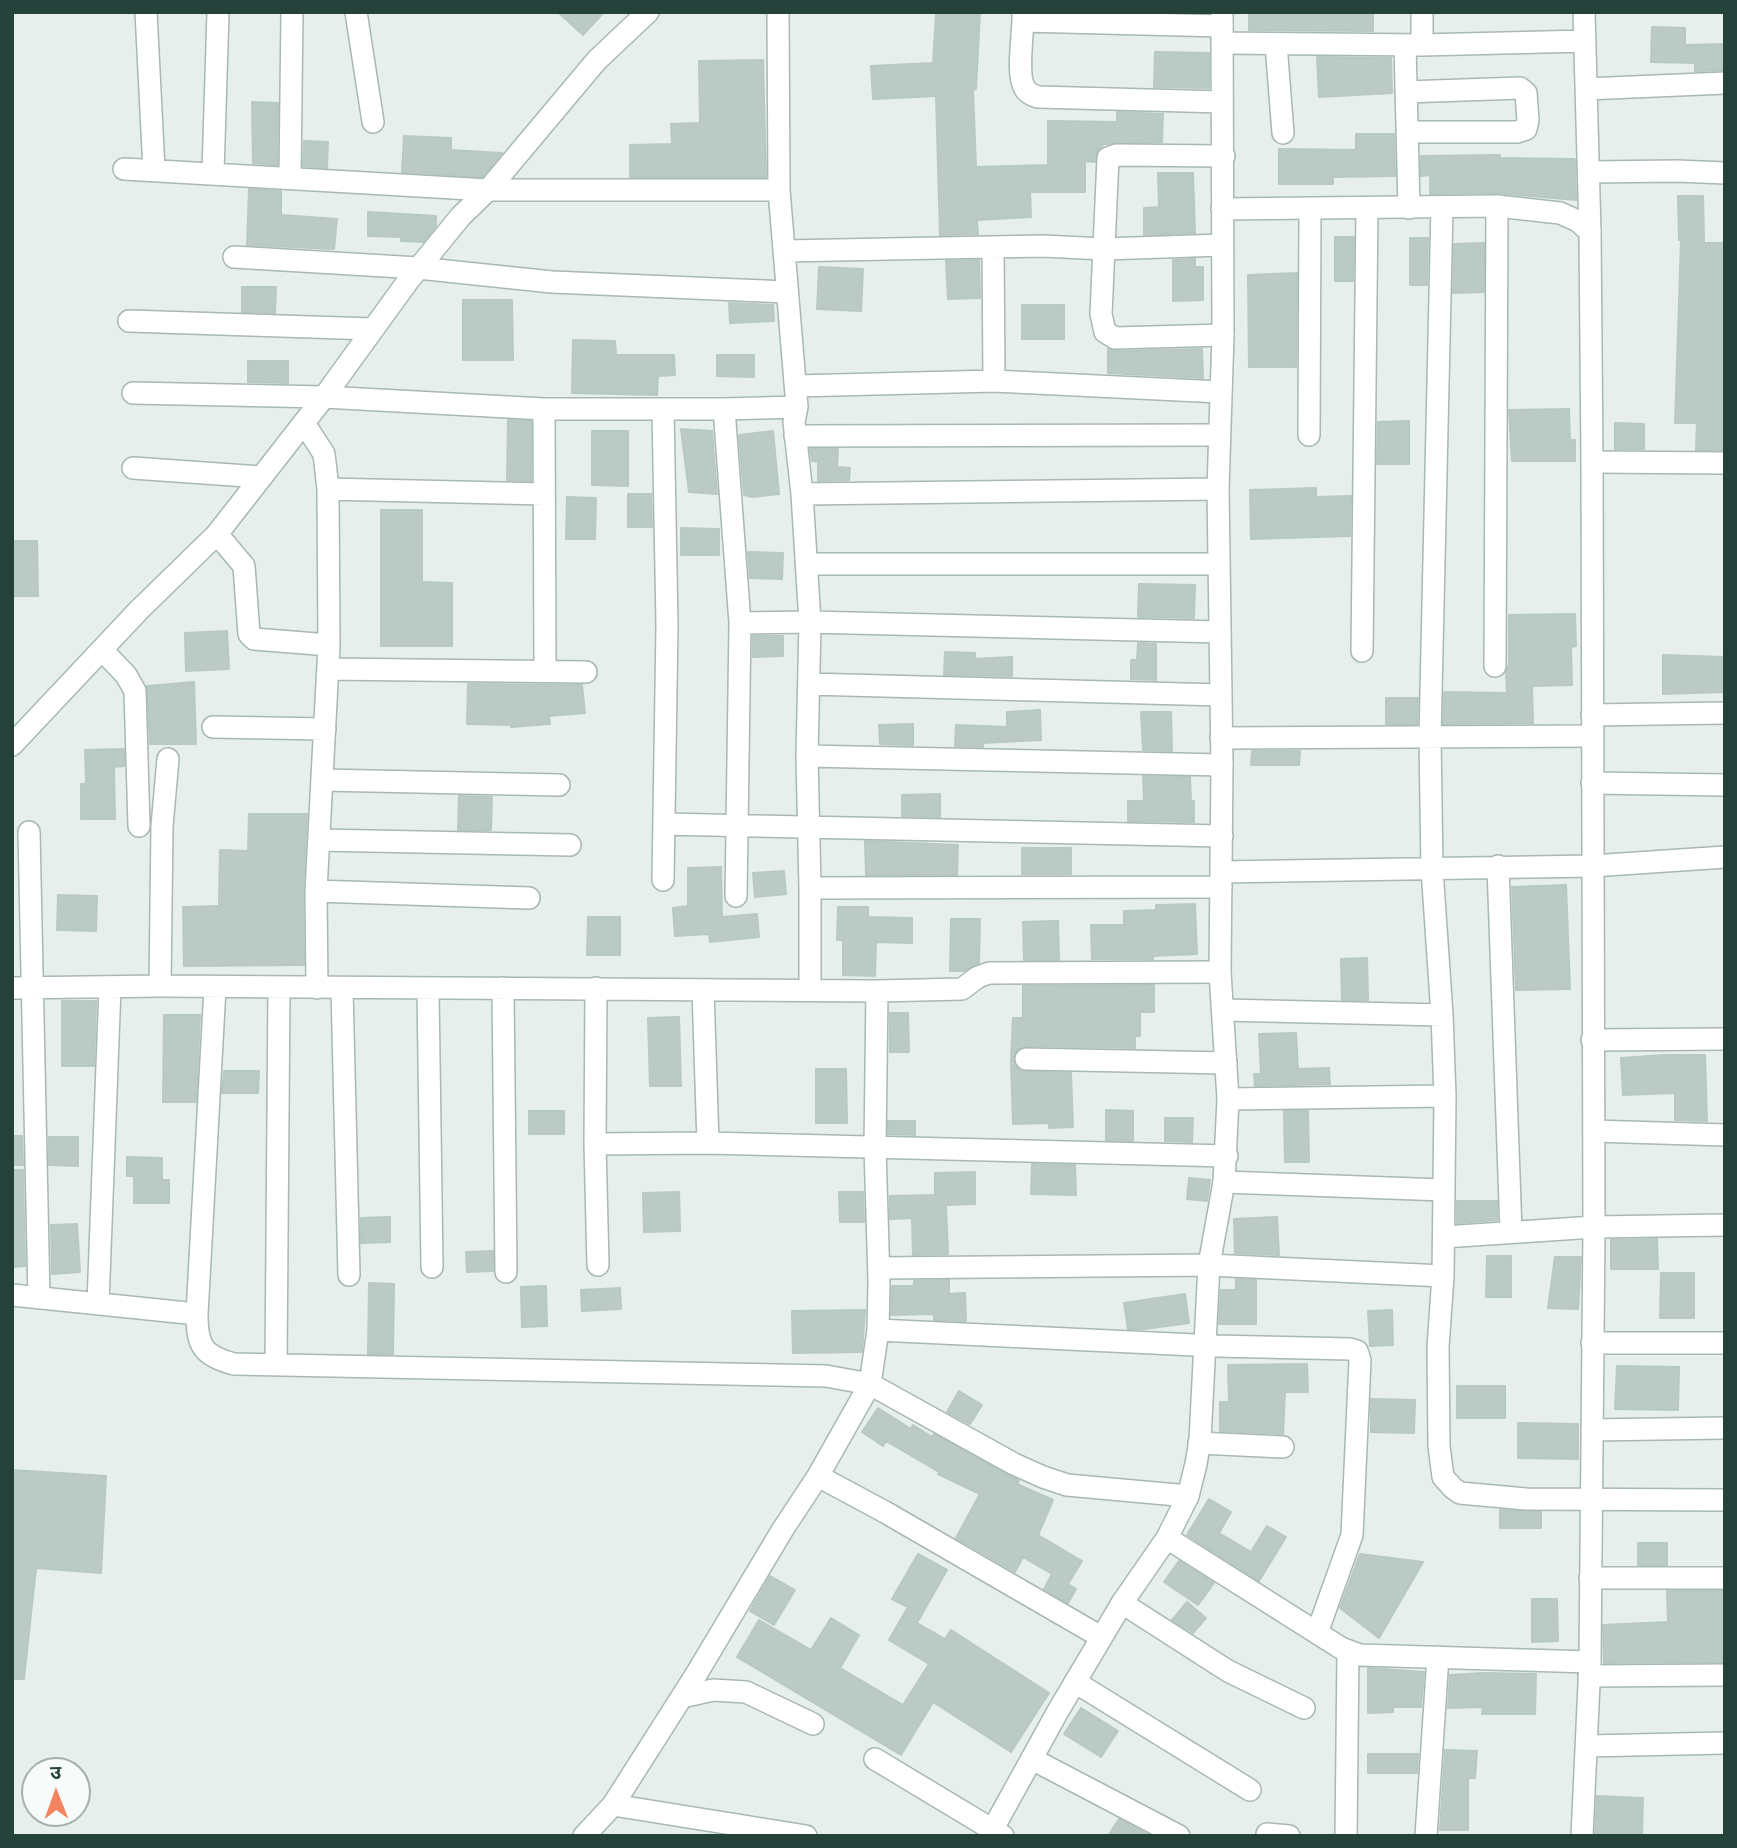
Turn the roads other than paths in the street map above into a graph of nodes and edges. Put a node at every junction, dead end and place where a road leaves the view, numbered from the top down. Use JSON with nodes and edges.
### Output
{"nodes":[{"id":1,"x":146,"y":12,"type":"edge"},
{"id":2,"x":218,"y":12,"type":"edge"},
{"id":3,"x":292,"y":12,"type":"edge"},
{"id":4,"x":356,"y":12,"type":"edge"},
{"id":5,"x":648,"y":12,"type":"edge"},
{"id":6,"x":778,"y":12,"type":"edge"},
{"id":7,"x":1422,"y":12,"type":"edge"},
{"id":8,"x":1584,"y":12,"type":"edge"},
{"id":9,"x":1023,"y":16,"type":"edge"},
{"id":10,"x":1111,"y":17,"type":"edge"},
{"id":11,"x":1222,"y":27,"type":"edge"},
{"id":12,"x":1585,"y":41,"type":"junction"},
{"id":13,"x":1276,"y":44,"type":"junction"},
{"id":14,"x":1414,"y":45,"type":"junction"},
{"id":15,"x":1725,"y":83,"type":"edge"},
{"id":16,"x":1586,"y":89,"type":"junction"},
{"id":17,"x":1406,"y":92,"type":"junction"},
{"id":18,"x":1222,"y":102,"type":"junction"},
{"id":19,"x":373,"y":122,"type":"dead end"},
{"id":20,"x":1407,"y":132,"type":"junction"},
{"id":21,"x":1283,"y":133,"type":"dead end"},
{"id":22,"x":1224,"y":156,"type":"junction"},
{"id":23,"x":124,"y":169,"type":"dead end"},
{"id":24,"x":154,"y":170,"type":"junction"},
{"id":25,"x":1589,"y":172,"type":"junction"},
{"id":26,"x":213,"y":173,"type":"junction"},
{"id":27,"x":1725,"y":173,"type":"edge"},
{"id":28,"x":290,"y":178,"type":"junction"},
{"id":29,"x":488,"y":190,"type":"junction"},
{"id":30,"x":779,"y":190,"type":"junction"},
{"id":31,"x":1497,"y":206,"type":"junction"},
{"id":32,"x":1441,"y":207,"type":"junction"},
{"id":33,"x":1409,"y":208,"type":"junction"},
{"id":34,"x":1222,"y":209,"type":"junction"},
{"id":35,"x":1367,"y":209,"type":"junction"},
{"id":36,"x":1310,"y":210,"type":"junction"},
{"id":37,"x":1590,"y":232,"type":"junction"},
{"id":38,"x":1222,"y":245,"type":"junction"},
{"id":39,"x":993,"y":247,"type":"junction"},
{"id":40,"x":1104,"y":249,"type":"junction"},
{"id":41,"x":785,"y":251,"type":"junction"},
{"id":42,"x":234,"y":257,"type":"dead end"},
{"id":43,"x":418,"y":268,"type":"junction"},
{"id":44,"x":787,"y":292,"type":"junction"},
{"id":45,"x":129,"y":321,"type":"dead end"},
{"id":46,"x":372,"y":329,"type":"junction"},
{"id":47,"x":1223,"y":335,"type":"junction"},
{"id":48,"x":994,"y":381,"type":"junction"},
{"id":49,"x":1220,"y":392,"type":"junction"},
{"id":50,"x":132,"y":393,"type":"dead end"},
{"id":51,"x":797,"y":396,"type":"junction"},
{"id":52,"x":324,"y":397,"type":"junction"},
{"id":53,"x":544,"y":409,"type":"junction"},
{"id":54,"x":724,"y":409,"type":"junction"},
{"id":55,"x":663,"y":410,"type":"junction"},
{"id":56,"x":304,"y":423,"type":"junction"},
{"id":57,"x":1219,"y":435,"type":"junction"},
{"id":58,"x":1309,"y":435,"type":"dead end"},
{"id":59,"x":795,"y":436,"type":"junction"},
{"id":60,"x":1592,"y":462,"type":"junction"},
{"id":61,"x":1725,"y":463,"type":"edge"},
{"id":62,"x":133,"y":468,"type":"dead end"},
{"id":63,"x":261,"y":477,"type":"junction"},
{"id":64,"x":328,"y":489,"type":"junction"},
{"id":65,"x":1218,"y":489,"type":"junction"},
{"id":66,"x":802,"y":494,"type":"junction"},
{"id":67,"x":544,"y":495,"type":"junction"},
{"id":68,"x":217,"y":534,"type":"junction"},
{"id":69,"x":806,"y":564,"type":"junction"},
{"id":70,"x":1219,"y":564,"type":"junction"},
{"id":71,"x":810,"y":622,"type":"junction"},
{"id":72,"x":740,"y":623,"type":"junction"},
{"id":73,"x":1220,"y":632,"type":"junction"},
{"id":74,"x":329,"y":645,"type":"junction"},
{"id":75,"x":102,"y":650,"type":"junction"},
{"id":76,"x":1362,"y":651,"type":"dead end"},
{"id":77,"x":1495,"y":666,"type":"dead end"},
{"id":78,"x":328,"y":669,"type":"junction"},
{"id":79,"x":545,"y":671,"type":"junction"},
{"id":80,"x":586,"y":671,"type":"dead end"},
{"id":81,"x":809,"y":684,"type":"junction"},
{"id":82,"x":1220,"y":695,"type":"junction"},
{"id":83,"x":1725,"y":713,"type":"edge"},
{"id":84,"x":1592,"y":726,"type":"junction"},
{"id":85,"x":213,"y":727,"type":"dead end"},
{"id":86,"x":325,"y":729,"type":"junction"},
{"id":87,"x":1430,"y":737,"type":"junction"},
{"id":88,"x":1221,"y":738,"type":"junction"},
{"id":89,"x":12,"y":744,"type":"edge"},
{"id":90,"x":807,"y":756,"type":"junction"},
{"id":91,"x":168,"y":760,"type":"dead end"},
{"id":92,"x":1222,"y":765,"type":"junction"},
{"id":93,"x":323,"y":780,"type":"junction"},
{"id":94,"x":1592,"y":783,"type":"junction"},
{"id":95,"x":559,"y":785,"type":"dead end"},
{"id":96,"x":1725,"y":785,"type":"edge"},
{"id":97,"x":664,"y":824,"type":"junction"},
{"id":98,"x":736,"y":824,"type":"junction"},
{"id":99,"x":139,"y":826,"type":"dead end"},
{"id":100,"x":808,"y":827,"type":"junction"},
{"id":101,"x":29,"y":832,"type":"dead end"},
{"id":102,"x":1222,"y":836,"type":"junction"},
{"id":103,"x":319,"y":840,"type":"junction"},
{"id":104,"x":570,"y":845,"type":"dead end"},
{"id":105,"x":1725,"y":857,"type":"edge"},
{"id":106,"x":1498,"y":866,"type":"junction"},
{"id":107,"x":1592,"y":866,"type":"junction"},
{"id":108,"x":1432,"y":869,"type":"junction"},
{"id":109,"x":663,"y":880,"type":"dead end"},
{"id":110,"x":1221,"y":880,"type":"junction"},
{"id":111,"x":810,"y":888,"type":"junction"},
{"id":112,"x":316,"y":891,"type":"junction"},
{"id":113,"x":736,"y":896,"type":"dead end"},
{"id":114,"x":528,"y":898,"type":"dead end"},
{"id":115,"x":1220,"y":972,"type":"junction"},
{"id":116,"x":160,"y":986,"type":"junction"},
{"id":117,"x":110,"y":987,"type":"junction"},
{"id":118,"x":23,"y":988,"type":"edge"},
{"id":119,"x":215,"y":988,"type":"junction"},
{"id":120,"x":279,"y":988,"type":"junction"},
{"id":121,"x":317,"y":988,"type":"junction"},
{"id":122,"x":503,"y":988,"type":"junction"},
{"id":123,"x":596,"y":988,"type":"junction"},
{"id":124,"x":342,"y":989,"type":"junction"},
{"id":125,"x":428,"y":990,"type":"junction"},
{"id":126,"x":703,"y":990,"type":"junction"},
{"id":127,"x":810,"y":990,"type":"junction"},
{"id":128,"x":877,"y":991,"type":"junction"},
{"id":129,"x":1223,"y":1010,"type":"junction"},
{"id":130,"x":1442,"y":1015,"type":"junction"},
{"id":131,"x":1592,"y":1040,"type":"junction"},
{"id":132,"x":1725,"y":1040,"type":"edge"},
{"id":133,"x":1026,"y":1059,"type":"dead end"},
{"id":134,"x":1226,"y":1063,"type":"junction"},
{"id":135,"x":1445,"y":1096,"type":"junction"},
{"id":136,"x":1228,"y":1099,"type":"junction"},
{"id":137,"x":1594,"y":1131,"type":"junction"},
{"id":138,"x":1725,"y":1135,"type":"edge"},
{"id":139,"x":708,"y":1143,"type":"junction"},
{"id":140,"x":595,"y":1144,"type":"junction"},
{"id":141,"x":875,"y":1148,"type":"junction"},
{"id":142,"x":1227,"y":1156,"type":"junction"},
{"id":143,"x":1224,"y":1182,"type":"junction"},
{"id":144,"x":1444,"y":1190,"type":"junction"},
{"id":145,"x":1725,"y":1225,"type":"edge"},
{"id":146,"x":1594,"y":1227,"type":"junction"},
{"id":147,"x":1511,"y":1232,"type":"junction"},
{"id":148,"x":1444,"y":1237,"type":"junction"},
{"id":149,"x":598,"y":1265,"type":"dead end"},
{"id":150,"x":1209,"y":1265,"type":"junction"},
{"id":151,"x":432,"y":1267,"type":"dead end"},
{"id":152,"x":879,"y":1268,"type":"junction"},
{"id":153,"x":506,"y":1272,"type":"dead end"},
{"id":154,"x":349,"y":1275,"type":"dead end"},
{"id":155,"x":1443,"y":1276,"type":"junction"},
{"id":156,"x":12,"y":1294,"type":"edge"},
{"id":157,"x":39,"y":1298,"type":"junction"},
{"id":158,"x":98,"y":1303,"type":"junction"},
{"id":159,"x":197,"y":1314,"type":"junction"},
{"id":160,"x":878,"y":1330,"type":"junction"},
{"id":161,"x":1592,"y":1343,"type":"junction"},
{"id":162,"x":1725,"y":1343,"type":"edge"},
{"id":163,"x":1205,"y":1345,"type":"junction"},
{"id":164,"x":276,"y":1365,"type":"junction"},
{"id":165,"x":870,"y":1384,"type":"junction"},
{"id":166,"x":1725,"y":1428,"type":"edge"},
{"id":167,"x":1592,"y":1430,"type":"junction"},
{"id":168,"x":1199,"y":1443,"type":"junction"},
{"id":169,"x":1283,"y":1447,"type":"dead end"},
{"id":170,"x":818,"y":1476,"type":"junction"},
{"id":171,"x":1188,"y":1496,"type":"junction"},
{"id":172,"x":1592,"y":1499,"type":"junction"},
{"id":173,"x":1725,"y":1500,"type":"edge"},
{"id":174,"x":1167,"y":1538,"type":"junction"},
{"id":175,"x":1590,"y":1578,"type":"junction"},
{"id":176,"x":1725,"y":1578,"type":"edge"},
{"id":177,"x":1122,"y":1603,"type":"junction"},
{"id":178,"x":1317,"y":1633,"type":"junction"},
{"id":179,"x":1101,"y":1637,"type":"junction"},
{"id":180,"x":1348,"y":1651,"type":"junction"},
{"id":181,"x":1438,"y":1657,"type":"junction"},
{"id":182,"x":1590,"y":1669,"type":"junction"},
{"id":183,"x":1725,"y":1675,"type":"edge"},
{"id":184,"x":1075,"y":1682,"type":"junction"},
{"id":185,"x":682,"y":1697,"type":"junction"},
{"id":186,"x":1304,"y":1708,"type":"dead end"},
{"id":187,"x":813,"y":1724,"type":"dead end"},
{"id":188,"x":1725,"y":1743,"type":"edge"},
{"id":189,"x":1587,"y":1746,"type":"junction"},
{"id":190,"x":875,"y":1759,"type":"dead end"},
{"id":191,"x":1032,"y":1759,"type":"junction"},
{"id":192,"x":1250,"y":1790,"type":"dead end"},
{"id":193,"x":613,"y":1805,"type":"junction"},
{"id":194,"x":995,"y":1834,"type":"edge"},
{"id":195,"x":1267,"y":1834,"type":"edge"},
{"id":196,"x":584,"y":1836,"type":"edge"},
{"id":197,"x":806,"y":1836,"type":"edge"},
{"id":198,"x":1179,"y":1836,"type":"edge"},
{"id":199,"x":1289,"y":1836,"type":"edge"},
{"id":200,"x":1346,"y":1836,"type":"edge"},
{"id":201,"x":1426,"y":1836,"type":"edge"},
{"id":202,"x":1582,"y":1836,"type":"edge"}],
"edges":[{"from":1,"to":24,"type":"street"},
{"from":2,"to":26,"type":"street"},
{"from":3,"to":28,"type":"street"},
{"from":4,"to":19,"type":"street"},
{"from":5,"to":29,"type":"street"},
{"from":6,"to":30,"type":"street"},
{"from":7,"to":14,"type":"street"},
{"from":8,"to":12,"type":"street"},
{"from":9,"to":10,"type":"street"},
{"from":9,"to":18,"type":"street"},
{"from":10,"to":11,"type":"street"},
{"from":11,"to":13,"type":"street"},
{"from":11,"to":18,"type":"street"},
{"from":12,"to":14,"type":"street"},
{"from":12,"to":16,"type":"street"},
{"from":13,"to":14,"type":"street"},
{"from":13,"to":21,"type":"street"},
{"from":14,"to":17,"type":"street"},
{"from":15,"to":16,"type":"street"},
{"from":16,"to":25,"type":"street"},
{"from":17,"to":20,"type":"street"},
{"from":17,"to":20,"type":"street"},
{"from":18,"to":22,"type":"street"},
{"from":20,"to":33,"type":"street"},
{"from":22,"to":34,"type":"street"},
{"from":22,"to":40,"type":"street"},
{"from":23,"to":24,"type":"street"},
{"from":24,"to":26,"type":"street"},
{"from":25,"to":27,"type":"street"},
{"from":25,"to":37,"type":"street"},
{"from":26,"to":28,"type":"street"},
{"from":28,"to":29,"type":"street"},
{"from":29,"to":30,"type":"street"},
{"from":29,"to":43,"type":"street"},
{"from":30,"to":41,"type":"street"},
{"from":31,"to":32,"type":"street"},
{"from":31,"to":37,"type":"street"},
{"from":31,"to":77,"type":"street"},
{"from":32,"to":33,"type":"street"},
{"from":32,"to":87,"type":"street"},
{"from":33,"to":35,"type":"street"},
{"from":34,"to":36,"type":"street"},
{"from":34,"to":38,"type":"street"},
{"from":35,"to":36,"type":"street"},
{"from":35,"to":76,"type":"street"},
{"from":36,"to":58,"type":"street"},
{"from":37,"to":60,"type":"street"},
{"from":38,"to":40,"type":"street"},
{"from":38,"to":47,"type":"street"},
{"from":39,"to":40,"type":"street"},
{"from":39,"to":41,"type":"street"},
{"from":39,"to":48,"type":"street"},
{"from":40,"to":47,"type":"street"},
{"from":41,"to":44,"type":"street"},
{"from":42,"to":43,"type":"street"},
{"from":43,"to":44,"type":"street"},
{"from":43,"to":46,"type":"street"},
{"from":44,"to":51,"type":"street"},
{"from":45,"to":46,"type":"street"},
{"from":46,"to":52,"type":"street"},
{"from":47,"to":49,"type":"street"},
{"from":48,"to":49,"type":"street"},
{"from":48,"to":51,"type":"street"},
{"from":49,"to":57,"type":"street"},
{"from":50,"to":52,"type":"street"},
{"from":51,"to":54,"type":"street"},
{"from":51,"to":59,"type":"street"},
{"from":52,"to":53,"type":"street"},
{"from":52,"to":56,"type":"street"},
{"from":53,"to":55,"type":"street"},
{"from":53,"to":67,"type":"street"},
{"from":54,"to":55,"type":"street"},
{"from":54,"to":72,"type":"street"},
{"from":55,"to":97,"type":"street"},
{"from":56,"to":63,"type":"street"},
{"from":56,"to":64,"type":"street"},
{"from":57,"to":59,"type":"street"},
{"from":57,"to":65,"type":"street"},
{"from":59,"to":66,"type":"street"},
{"from":60,"to":61,"type":"street"},
{"from":60,"to":84,"type":"street"},
{"from":62,"to":63,"type":"street"},
{"from":63,"to":68,"type":"street"},
{"from":64,"to":67,"type":"street"},
{"from":64,"to":74,"type":"street"},
{"from":65,"to":66,"type":"street"},
{"from":65,"to":70,"type":"street"},
{"from":66,"to":69,"type":"street"},
{"from":67,"to":79,"type":"street"},
{"from":68,"to":74,"type":"street"},
{"from":68,"to":75,"type":"street"},
{"from":69,"to":70,"type":"street"},
{"from":69,"to":71,"type":"street"},
{"from":70,"to":73,"type":"street"},
{"from":71,"to":72,"type":"street"},
{"from":71,"to":73,"type":"street"},
{"from":71,"to":81,"type":"street"},
{"from":72,"to":98,"type":"street"},
{"from":73,"to":82,"type":"street"},
{"from":74,"to":78,"type":"street"},
{"from":75,"to":89,"type":"street"},
{"from":75,"to":99,"type":"street"},
{"from":78,"to":79,"type":"street"},
{"from":78,"to":86,"type":"street"},
{"from":79,"to":80,"type":"street"},
{"from":81,"to":82,"type":"street"},
{"from":81,"to":90,"type":"street"},
{"from":82,"to":88,"type":"street"},
{"from":83,"to":84,"type":"street"},
{"from":84,"to":87,"type":"street"},
{"from":84,"to":94,"type":"street"},
{"from":85,"to":86,"type":"street"},
{"from":86,"to":93,"type":"street"},
{"from":87,"to":88,"type":"street"},
{"from":87,"to":108,"type":"street"},
{"from":88,"to":92,"type":"street"},
{"from":90,"to":92,"type":"street"},
{"from":90,"to":100,"type":"street"},
{"from":91,"to":116,"type":"street"},
{"from":92,"to":102,"type":"street"},
{"from":93,"to":95,"type":"street"},
{"from":93,"to":103,"type":"street"},
{"from":94,"to":96,"type":"street"},
{"from":94,"to":107,"type":"street"},
{"from":97,"to":98,"type":"street"},
{"from":97,"to":109,"type":"street"},
{"from":98,"to":100,"type":"street"},
{"from":98,"to":113,"type":"street"},
{"from":100,"to":102,"type":"street"},
{"from":100,"to":111,"type":"street"},
{"from":101,"to":118,"type":"street"},
{"from":102,"to":110,"type":"street"},
{"from":103,"to":104,"type":"street"},
{"from":103,"to":112,"type":"street"},
{"from":105,"to":107,"type":"street"},
{"from":106,"to":107,"type":"street"},
{"from":106,"to":108,"type":"street"},
{"from":106,"to":147,"type":"street"},
{"from":107,"to":131,"type":"street"},
{"from":108,"to":110,"type":"street"},
{"from":108,"to":130,"type":"street"},
{"from":110,"to":111,"type":"street"},
{"from":110,"to":115,"type":"street"},
{"from":111,"to":127,"type":"street"},
{"from":112,"to":114,"type":"street"},
{"from":112,"to":121,"type":"street"},
{"from":115,"to":128,"type":"street"},
{"from":115,"to":129,"type":"street"},
{"from":116,"to":117,"type":"street"},
{"from":116,"to":119,"type":"street"},
{"from":117,"to":118,"type":"street"},
{"from":117,"to":158,"type":"street"},
{"from":118,"to":157,"type":"street"},
{"from":119,"to":120,"type":"street"},
{"from":119,"to":159,"type":"street"},
{"from":120,"to":121,"type":"street"},
{"from":120,"to":164,"type":"street"},
{"from":121,"to":124,"type":"street"},
{"from":122,"to":123,"type":"street"},
{"from":122,"to":125,"type":"street"},
{"from":122,"to":153,"type":"street"},
{"from":123,"to":126,"type":"street"},
{"from":123,"to":140,"type":"street"},
{"from":124,"to":125,"type":"street"},
{"from":124,"to":154,"type":"street"},
{"from":125,"to":151,"type":"street"},
{"from":126,"to":127,"type":"street"},
{"from":126,"to":139,"type":"street"},
{"from":127,"to":128,"type":"street"},
{"from":128,"to":141,"type":"street"},
{"from":129,"to":130,"type":"street"},
{"from":129,"to":134,"type":"street"},
{"from":130,"to":135,"type":"street"},
{"from":131,"to":132,"type":"street"},
{"from":131,"to":137,"type":"street"},
{"from":133,"to":134,"type":"street"},
{"from":134,"to":136,"type":"street"},
{"from":135,"to":136,"type":"street"},
{"from":135,"to":144,"type":"street"},
{"from":136,"to":142,"type":"street"},
{"from":137,"to":138,"type":"street"},
{"from":137,"to":146,"type":"street"},
{"from":139,"to":140,"type":"street"},
{"from":139,"to":141,"type":"street"},
{"from":140,"to":149,"type":"street"},
{"from":141,"to":142,"type":"street"},
{"from":141,"to":152,"type":"street"},
{"from":142,"to":143,"type":"street"},
{"from":143,"to":144,"type":"street"},
{"from":143,"to":150,"type":"street"},
{"from":144,"to":148,"type":"street"},
{"from":145,"to":146,"type":"street"},
{"from":146,"to":147,"type":"street"},
{"from":146,"to":161,"type":"street"},
{"from":147,"to":148,"type":"street"},
{"from":148,"to":155,"type":"street"},
{"from":150,"to":152,"type":"street"},
{"from":150,"to":155,"type":"street"},
{"from":150,"to":163,"type":"street"},
{"from":152,"to":160,"type":"street"},
{"from":155,"to":172,"type":"street"},
{"from":156,"to":157,"type":"street"},
{"from":157,"to":158,"type":"street"},
{"from":158,"to":159,"type":"street"},
{"from":159,"to":164,"type":"street"},
{"from":160,"to":163,"type":"street"},
{"from":160,"to":165,"type":"street"},
{"from":161,"to":162,"type":"street"},
{"from":161,"to":167,"type":"street"},
{"from":163,"to":168,"type":"street"},
{"from":163,"to":178,"type":"street"},
{"from":164,"to":165,"type":"street"},
{"from":165,"to":170,"type":"street"},
{"from":165,"to":171,"type":"street"},
{"from":166,"to":167,"type":"street"},
{"from":167,"to":172,"type":"street"},
{"from":168,"to":169,"type":"street"},
{"from":168,"to":171,"type":"street"},
{"from":170,"to":179,"type":"street"},
{"from":170,"to":185,"type":"street"},
{"from":171,"to":174,"type":"street"},
{"from":172,"to":173,"type":"street"},
{"from":172,"to":175,"type":"street"},
{"from":174,"to":177,"type":"street"},
{"from":174,"to":178,"type":"street"},
{"from":175,"to":176,"type":"street"},
{"from":175,"to":182,"type":"street"},
{"from":177,"to":179,"type":"street"},
{"from":177,"to":186,"type":"street"},
{"from":178,"to":180,"type":"street"},
{"from":179,"to":184,"type":"street"},
{"from":180,"to":181,"type":"street"},
{"from":180,"to":200,"type":"street"},
{"from":181,"to":182,"type":"street"},
{"from":181,"to":201,"type":"street"},
{"from":182,"to":183,"type":"street"},
{"from":182,"to":189,"type":"street"},
{"from":184,"to":191,"type":"street"},
{"from":184,"to":192,"type":"street"},
{"from":185,"to":187,"type":"street"},
{"from":185,"to":193,"type":"street"},
{"from":188,"to":189,"type":"street"},
{"from":189,"to":202,"type":"street"},
{"from":190,"to":194,"type":"street"},
{"from":191,"to":194,"type":"street"},
{"from":191,"to":198,"type":"street"},
{"from":193,"to":196,"type":"street"},
{"from":193,"to":197,"type":"street"},
{"from":195,"to":199,"type":"street"}]}
